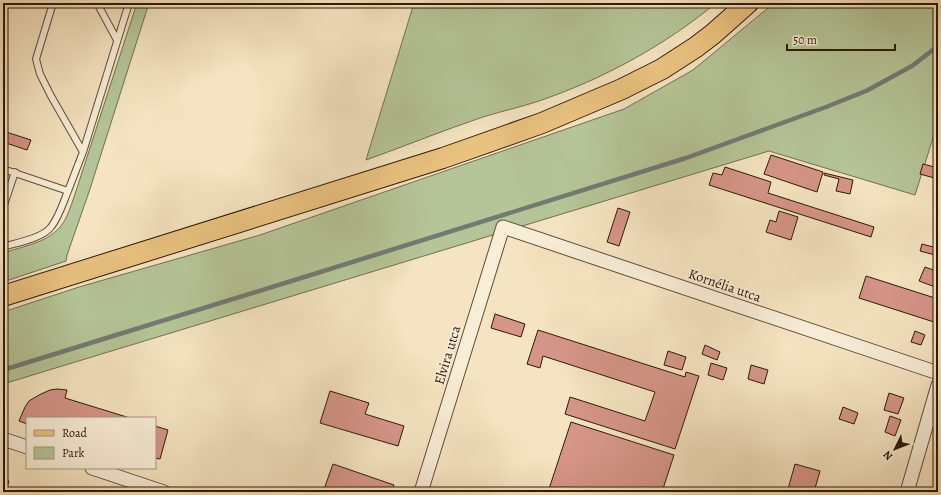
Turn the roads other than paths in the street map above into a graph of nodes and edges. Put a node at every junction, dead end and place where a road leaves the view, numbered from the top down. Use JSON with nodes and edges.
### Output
{"nodes":[{"id":1,"x":53,"y":3,"type":"edge"},
{"id":2,"x":97,"y":3,"type":"edge"},
{"id":3,"x":129,"y":3,"type":"edge"},
{"id":4,"x":748,"y":3,"type":"edge"},
{"id":5,"x":117,"y":40,"type":"junction"},
{"id":6,"x":83,"y":152,"type":"junction"},
{"id":7,"x":3,"y":169,"type":"edge"},
{"id":8,"x":15,"y":172,"type":"junction"},
{"id":9,"x":68,"y":191,"type":"junction"},
{"id":10,"x":3,"y":208,"type":"edge"},
{"id":11,"x":503,"y":227,"type":"joint"},
{"id":12,"x":3,"y":247,"type":"edge"},
{"id":13,"x":3,"y":296,"type":"edge"},
{"id":14,"x":938,"y":373,"type":"edge"},
{"id":15,"x":938,"y":385,"type":"edge"},
{"id":16,"x":3,"y":439,"type":"edge"},
{"id":17,"x":26,"y":447,"type":"edge"},
{"id":18,"x":95,"y":469,"type":"edge"},
{"id":19,"x":164,"y":492,"type":"edge"},
{"id":20,"x":422,"y":492,"type":"edge"},
{"id":21,"x":907,"y":492,"type":"edge"}],
"edges":[{"from":1,"to":6,"type":"lane"},
{"from":2,"to":5,"type":"lane"},
{"from":3,"to":5,"type":"lane"},
{"from":4,"to":13,"type":"main road"},
{"from":5,"to":6,"type":"lane"},
{"from":6,"to":9,"type":"lane"},
{"from":7,"to":8,"type":"lane"},
{"from":8,"to":9,"type":"lane"},
{"from":8,"to":10,"type":"lane"},
{"from":9,"to":12,"type":"lane"},
{"from":11,"to":14,"type":"street","name":"Kornélia utca"},
{"from":11,"to":20,"type":"street","name":"Elvira utca"},
{"from":15,"to":21,"type":"street"},
{"from":16,"to":17,"type":"street"},
{"from":18,"to":19,"type":"street"}]}
